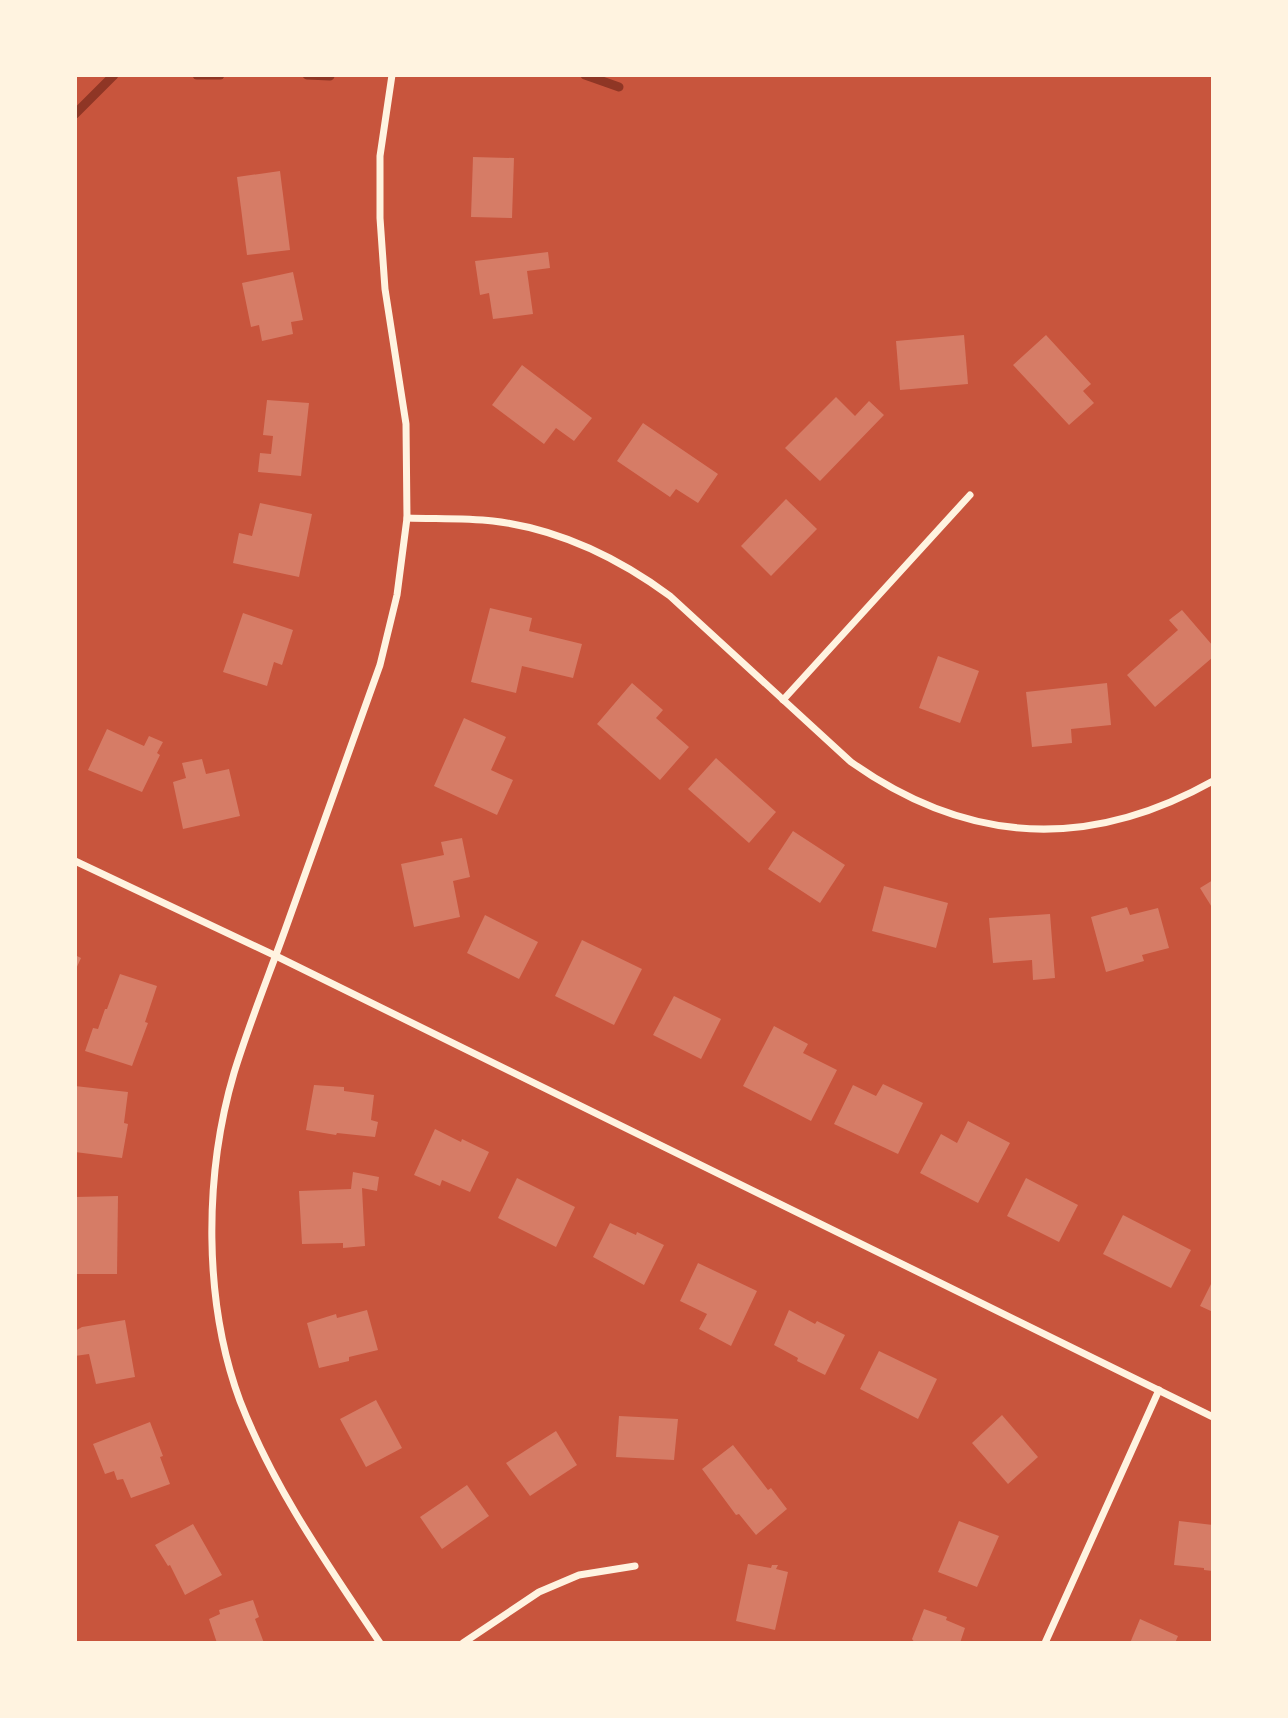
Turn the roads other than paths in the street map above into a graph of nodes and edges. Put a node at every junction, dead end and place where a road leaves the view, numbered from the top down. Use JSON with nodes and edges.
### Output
{"nodes":[{"id":1,"x":392,"y":75,"type":"edge"},
{"id":2,"x":970,"y":495,"type":"dead end"},
{"id":3,"x":407,"y":518,"type":"junction"},
{"id":4,"x":783,"y":700,"type":"junction"},
{"id":5,"x":1213,"y":780,"type":"edge"},
{"id":6,"x":75,"y":861,"type":"edge"},
{"id":7,"x":276,"y":956,"type":"junction"},
{"id":8,"x":1159,"y":1390,"type":"junction"},
{"id":9,"x":1213,"y":1417,"type":"edge"},
{"id":10,"x":635,"y":1566,"type":"dead end"},
{"id":11,"x":380,"y":1643,"type":"edge"},
{"id":12,"x":463,"y":1643,"type":"edge"},
{"id":13,"x":1045,"y":1643,"type":"edge"}],
"edges":[{"from":1,"to":3,"type":"street"},
{"from":2,"to":4,"type":"street"},
{"from":3,"to":4,"type":"street"},
{"from":3,"to":7,"type":"street"},
{"from":4,"to":5,"type":"street"},
{"from":6,"to":7,"type":"street"},
{"from":7,"to":8,"type":"street"},
{"from":7,"to":11,"type":"street"},
{"from":8,"to":9,"type":"street"},
{"from":8,"to":13,"type":"street"},
{"from":10,"to":12,"type":"street"}]}
